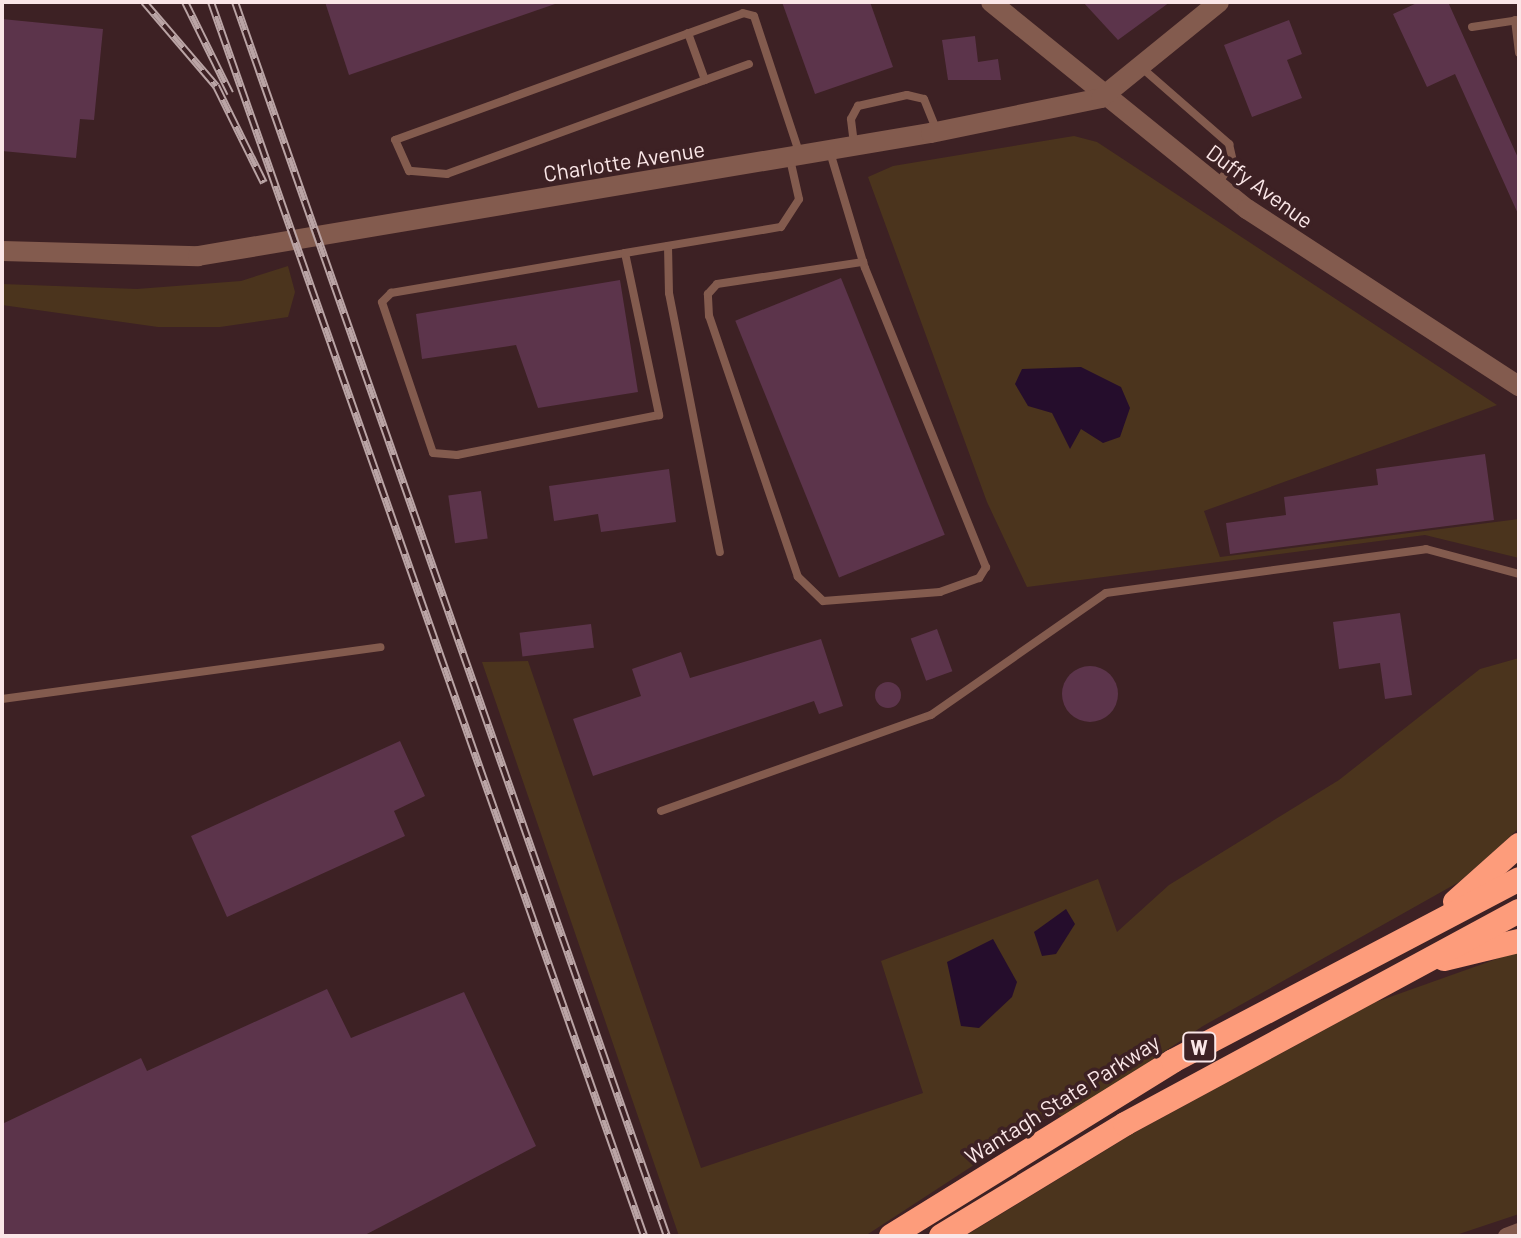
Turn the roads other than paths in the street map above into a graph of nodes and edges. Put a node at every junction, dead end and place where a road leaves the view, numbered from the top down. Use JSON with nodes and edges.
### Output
{"nodes":[{"id":1,"x":991,"y":2,"type":"edge"},
{"id":2,"x":1219,"y":2,"type":"edge"},
{"id":3,"x":1517,"y":20,"type":"edge"},
{"id":4,"x":1472,"y":27,"type":"dead end"},
{"id":5,"x":688,"y":33,"type":"junction"},
{"id":6,"x":1519,"y":53,"type":"edge"},
{"id":7,"x":749,"y":64,"type":"dead end"},
{"id":8,"x":1139,"y":67,"type":"junction"},
{"id":9,"x":705,"y":80,"type":"junction"},
{"id":10,"x":1101,"y":98,"type":"junction"},
{"id":11,"x":938,"y":132,"type":"junction"},
{"id":12,"x":855,"y":147,"type":"junction"},
{"id":13,"x":830,"y":151,"type":"junction"},
{"id":14,"x":795,"y":157,"type":"junction"},
{"id":15,"x":1217,"y":186,"type":"junction"},
{"id":16,"x":668,"y":246,"type":"junction"},
{"id":17,"x":2,"y":251,"type":"edge"},
{"id":18,"x":625,"y":253,"type":"junction"},
{"id":19,"x":863,"y":262,"type":"junction"},
{"id":20,"x":1519,"y":386,"type":"edge"},
{"id":21,"x":720,"y":552,"type":"dead end"},
{"id":22,"x":1519,"y":574,"type":"edge"},
{"id":23,"x":380,"y":647,"type":"dead end"},
{"id":24,"x":2,"y":699,"type":"edge"},
{"id":25,"x":661,"y":811,"type":"dead end"},
{"id":26,"x":1519,"y":845,"type":"edge"},
{"id":27,"x":1519,"y":879,"type":"edge"},
{"id":28,"x":1519,"y":911,"type":"edge"},
{"id":29,"x":1429,"y":926,"type":"junction"},
{"id":30,"x":1519,"y":941,"type":"edge"},
{"id":31,"x":1407,"y":968,"type":"junction"},
{"id":32,"x":1519,"y":1231,"type":"edge"},
{"id":33,"x":891,"y":1236,"type":"edge"},
{"id":34,"x":941,"y":1236,"type":"edge"},
{"id":35,"x":1506,"y":1236,"type":"edge"}],
"edges":[{"from":1,"to":10,"type":"street","name":"Duffy Avenue"},
{"from":2,"to":8,"type":"street","name":"Charlotte Avenue"},
{"from":3,"to":4,"type":"lane"},
{"from":3,"to":6,"type":"lane"},
{"from":5,"to":9,"type":"lane"},
{"from":5,"to":9,"type":"lane"},
{"from":5,"to":14,"type":"lane"},
{"from":7,"to":9,"type":"lane"},
{"from":8,"to":10,"type":"street","name":"Charlotte Avenue"},
{"from":8,"to":15,"type":"lane"},
{"from":10,"to":11,"type":"street","name":"Charlotte Avenue"},
{"from":10,"to":15,"type":"street","name":"Duffy Avenue"},
{"from":11,"to":12,"type":"street","name":"Charlotte Avenue"},
{"from":11,"to":12,"type":"lane"},
{"from":12,"to":13,"type":"street","name":"Charlotte Avenue"},
{"from":13,"to":14,"type":"street","name":"Charlotte Avenue"},
{"from":13,"to":19,"type":"lane"},
{"from":14,"to":16,"type":"lane"},
{"from":14,"to":17,"type":"street","name":"Charlotte Avenue"},
{"from":15,"to":20,"type":"street","name":"Duffy Avenue"},
{"from":16,"to":18,"type":"lane"},
{"from":16,"to":21,"type":"lane"},
{"from":18,"to":18,"type":"lane"},
{"from":19,"to":19,"type":"lane"},
{"from":22,"to":25,"type":"lane"},
{"from":23,"to":24,"type":"lane"},
{"from":26,"to":29,"type":"highway"},
{"from":27,"to":29,"type":"highway","name":"Wantagh State Parkway","number":"W"},
{"from":28,"to":31,"type":"highway","number":"W"},
{"from":29,"to":33,"type":"highway","name":"Wantagh State Parkway","number":"W"},
{"from":30,"to":31,"type":"highway"},
{"from":31,"to":34,"type":"highway","number":"W"},
{"from":32,"to":35,"type":"street"}]}
